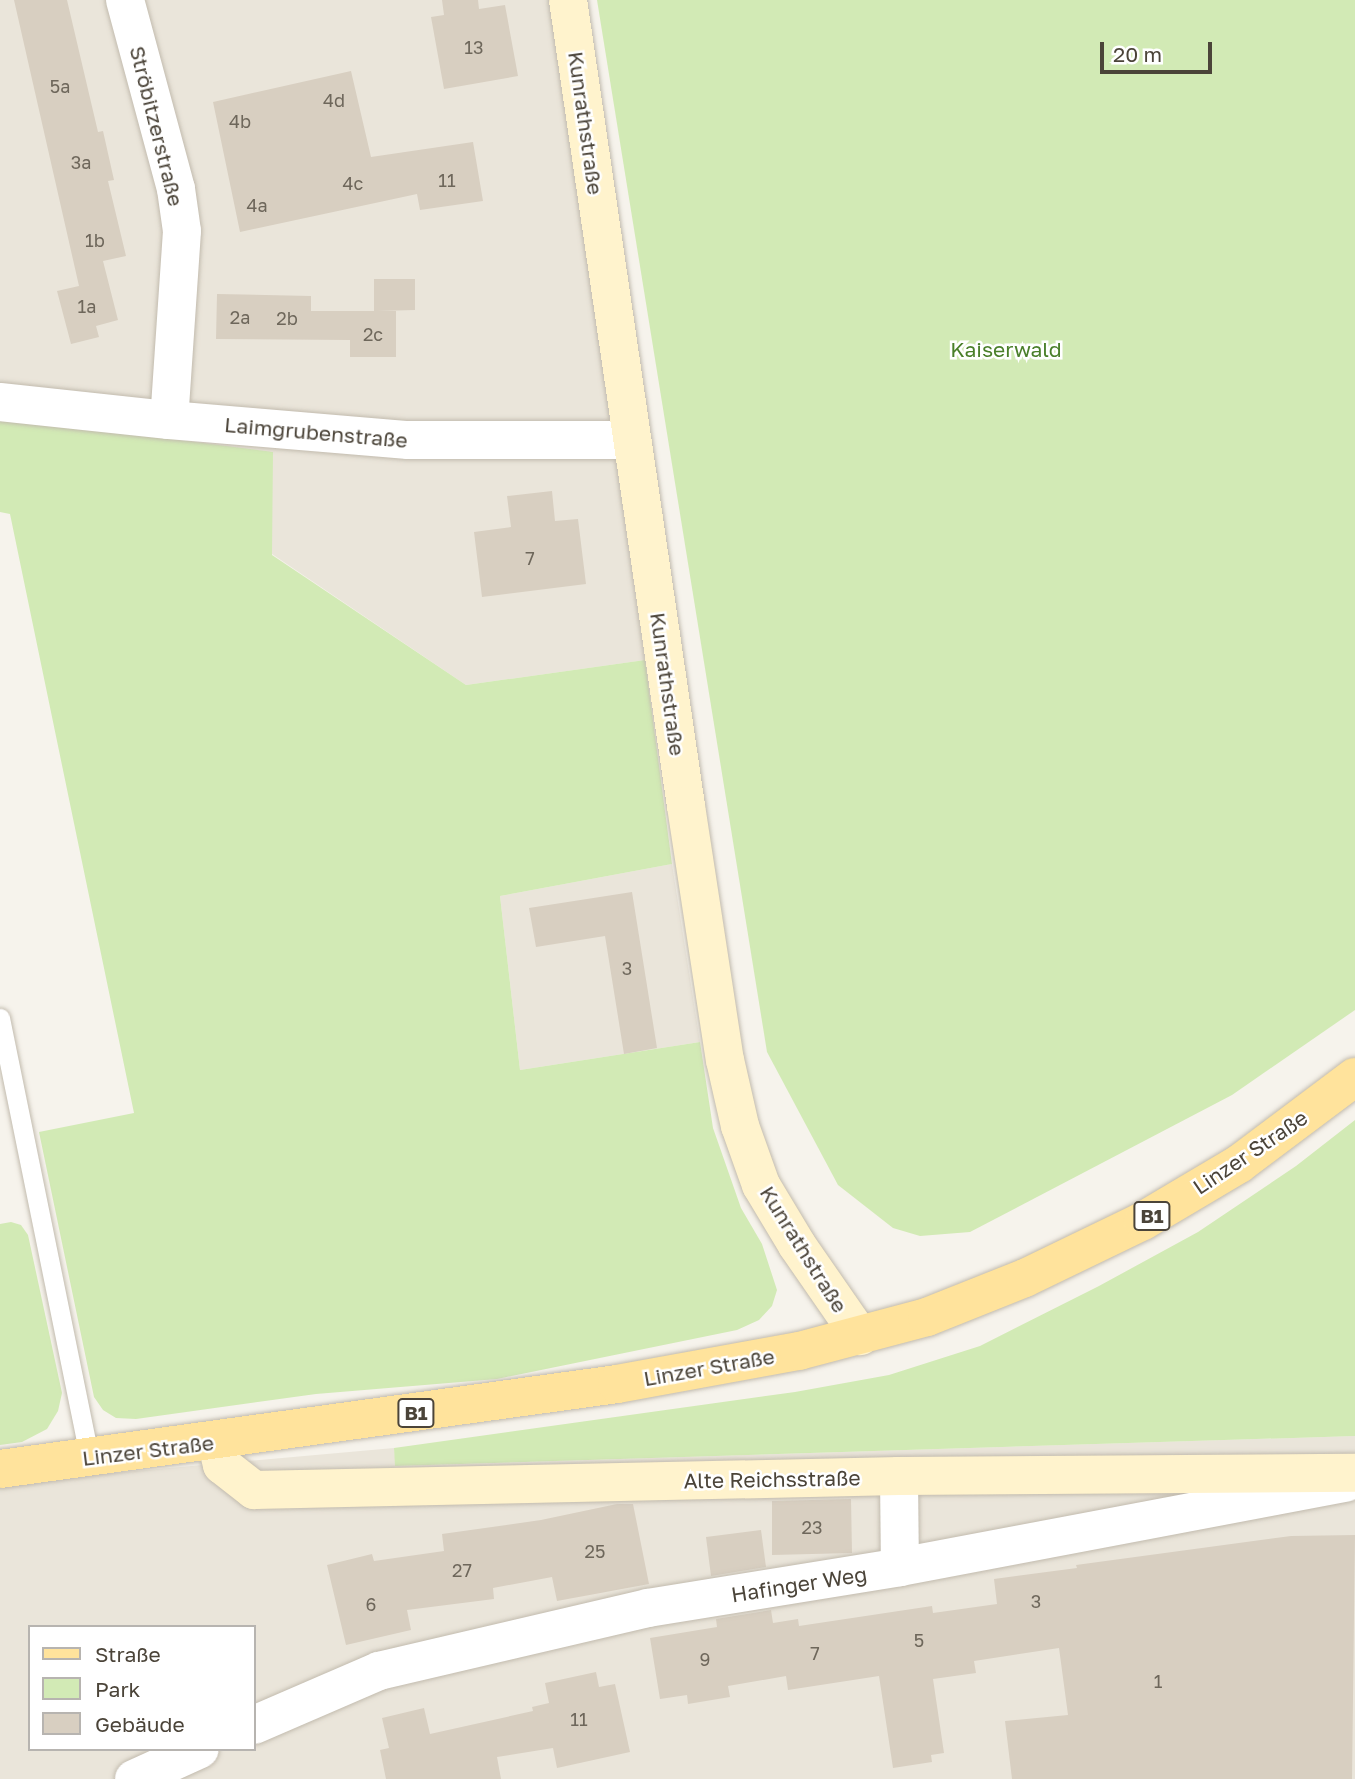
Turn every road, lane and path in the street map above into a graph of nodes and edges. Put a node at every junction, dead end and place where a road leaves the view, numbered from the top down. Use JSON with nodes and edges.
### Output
{"nodes":[{"id":1,"x":125,"y":0,"type":"edge"},
{"id":2,"x":568,"y":0,"type":"edge"},
{"id":3,"x":0,"y":402,"type":"edge"},
{"id":4,"x":169,"y":420,"type":"junction"},
{"id":5,"x":632,"y":440,"type":"junction"},
{"id":6,"x":1,"y":1024,"type":"edge"},
{"id":7,"x":1355,"y":1077,"type":"edge"},
{"id":8,"x":860,"y":1336,"type":"junction"},
{"id":9,"x":216,"y":1441,"type":"junction"},
{"id":10,"x":89,"y":1457,"type":"junction"},
{"id":11,"x":0,"y":1469,"type":"edge"},
{"id":12,"x":1355,"y":1473,"type":"edge"},
{"id":13,"x":899,"y":1476,"type":"junction"},
{"id":14,"x":1355,"y":1481,"type":"edge"},
{"id":15,"x":900,"y":1567,"type":"junction"},
{"id":16,"x":256,"y":1724,"type":"edge"},
{"id":17,"x":196,"y":1751,"type":"edge"},
{"id":18,"x":134,"y":1779,"type":"edge"}],
"edges":[{"from":1,"to":4,"type":"street","name":"Ströbitzerstraße"},
{"from":2,"to":5,"type":"street","name":"Kunrathstraße"},
{"from":3,"to":4,"type":"street","name":"Laimgrubenstraße"},
{"from":4,"to":5,"type":"street","name":"Laimgrubenstraße"},
{"from":5,"to":8,"type":"street","name":"Kunrathstraße"},
{"from":6,"to":10,"type":"lane"},
{"from":7,"to":8,"type":"main road","name":"Linzer Straße","number":"B1"},
{"from":8,"to":9,"type":"main road","name":"Linzer Straße","number":"B1"},
{"from":9,"to":10,"type":"main road","name":"Linzer Straße","number":"B1"},
{"from":9,"to":13,"type":"street","name":"Alte Reichsstraße"},
{"from":10,"to":11,"type":"main road","name":"Linzer Straße","number":"B1"},
{"from":12,"to":13,"type":"street","name":"Alte Reichsstraße"},
{"from":13,"to":15,"type":"street"},
{"from":14,"to":15,"type":"street","name":"Hafinger Weg"},
{"from":15,"to":16,"type":"street","name":"Hafinger Weg"},
{"from":17,"to":18,"type":"street"}]}
